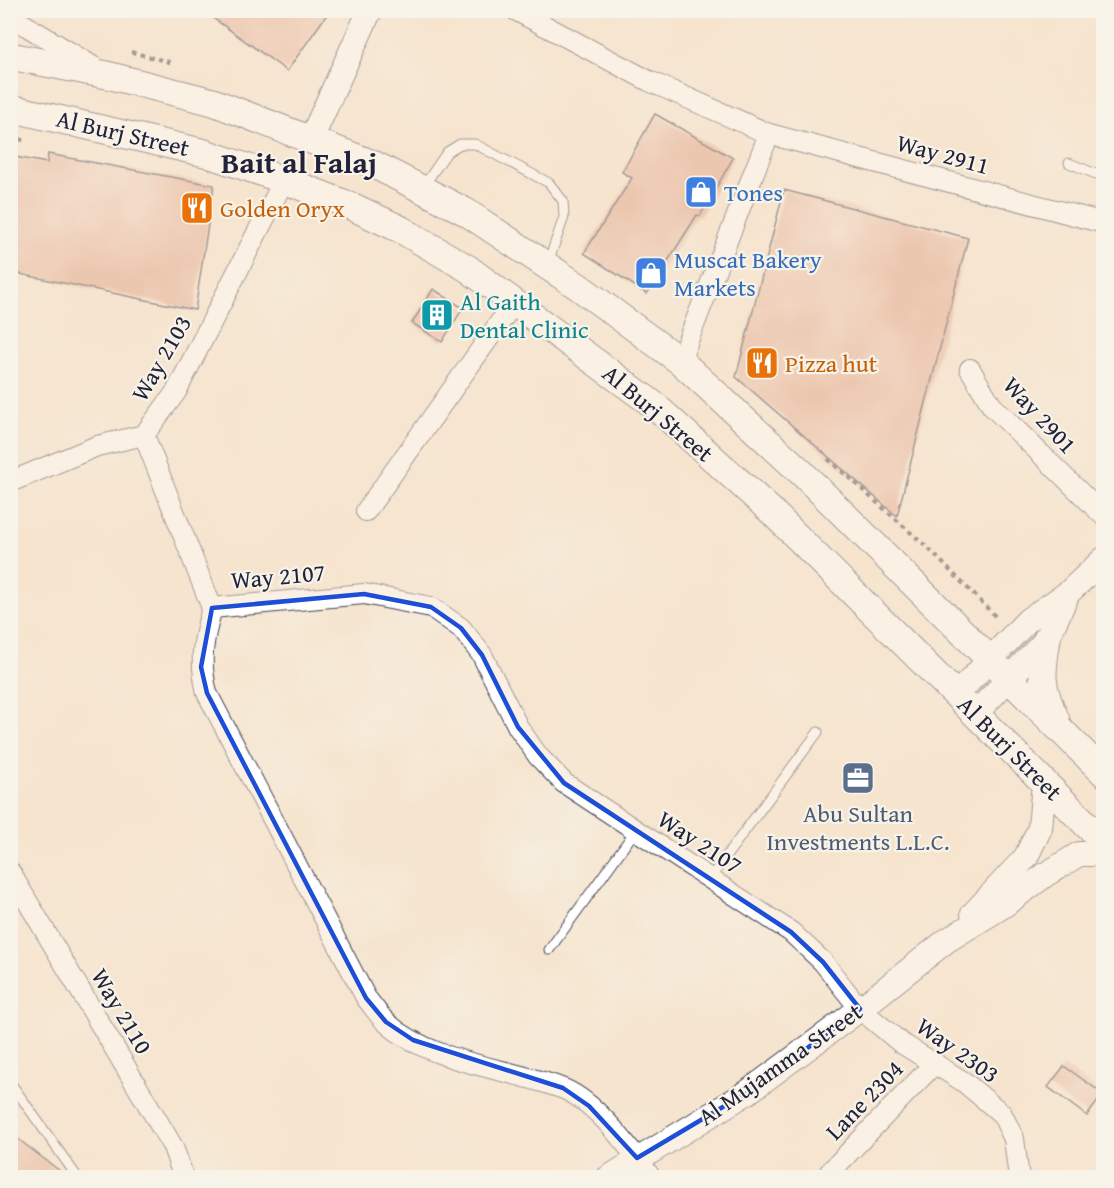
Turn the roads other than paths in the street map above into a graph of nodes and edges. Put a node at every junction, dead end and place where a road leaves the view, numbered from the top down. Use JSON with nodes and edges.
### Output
{"nodes":[{"id":1,"x":370,"y":10,"type":"edge"},
{"id":2,"x":515,"y":10,"type":"edge"},
{"id":3,"x":10,"y":16,"type":"edge"},
{"id":4,"x":10,"y":56,"type":"edge"},
{"id":5,"x":106,"y":75,"type":"junction"},
{"id":6,"x":10,"y":108,"type":"edge"},
{"id":7,"x":769,"y":134,"type":"junction"},
{"id":8,"x":311,"y":139,"type":"junction"},
{"id":9,"x":1069,"y":164,"type":"dead end"},
{"id":10,"x":1104,"y":172,"type":"edge"},
{"id":11,"x":284,"y":180,"type":"junction"},
{"id":12,"x":422,"y":189,"type":"junction"},
{"id":13,"x":1104,"y":223,"type":"edge"},
{"id":14,"x":548,"y":266,"type":"junction"},
{"id":15,"x":515,"y":301,"type":"junction"},
{"id":16,"x":680,"y":360,"type":"junction"},
{"id":17,"x":970,"y":369,"type":"dead end"},
{"id":18,"x":144,"y":435,"type":"junction"},
{"id":19,"x":10,"y":482,"type":"edge"},
{"id":20,"x":366,"y":511,"type":"dead end"},
{"id":21,"x":1104,"y":516,"type":"edge"},
{"id":22,"x":1104,"y":559,"type":"edge"},
{"id":23,"x":1068,"y":593,"type":"junction"},
{"id":24,"x":212,"y":608,"type":"junction"},
{"id":25,"x":1047,"y":639,"type":"junction"},
{"id":26,"x":989,"y":660,"type":"junction"},
{"id":27,"x":1009,"y":680,"type":"junction"},
{"id":28,"x":956,"y":695,"type":"junction"},
{"id":29,"x":975,"y":714,"type":"junction"},
{"id":30,"x":818,"y":732,"type":"dead end"},
{"id":31,"x":1062,"y":732,"type":"junction"},
{"id":32,"x":1104,"y":773,"type":"edge"},
{"id":33,"x":1044,"y":783,"type":"junction"},
{"id":34,"x":636,"y":830,"type":"junction"},
{"id":35,"x":1104,"y":842,"type":"edge"},
{"id":36,"x":1104,"y":854,"type":"edge"},
{"id":37,"x":10,"y":872,"type":"edge"},
{"id":38,"x":710,"y":879,"type":"junction"},
{"id":39,"x":946,"y":941,"type":"junction"},
{"id":40,"x":549,"y":950,"type":"dead end"},
{"id":41,"x":860,"y":1010,"type":"junction"},
{"id":42,"x":935,"y":1063,"type":"junction"},
{"id":43,"x":10,"y":1082,"type":"edge"},
{"id":44,"x":638,"y":1158,"type":"junction"},
{"id":45,"x":830,"y":1172,"type":"dead end"},
{"id":46,"x":78,"y":1178,"type":"edge"},
{"id":47,"x":184,"y":1178,"type":"edge"},
{"id":48,"x":608,"y":1178,"type":"edge"},
{"id":49,"x":651,"y":1178,"type":"edge"},
{"id":50,"x":1019,"y":1178,"type":"edge"}],
"edges":[{"from":1,"to":8,"type":"street"},
{"from":2,"to":7,"type":"street","name":"Way 2911"},
{"from":3,"to":5,"type":"street"},
{"from":4,"to":5,"type":"main road","name":"Al Burj Street"},
{"from":5,"to":8,"type":"main road","name":"Al Burj Street"},
{"from":6,"to":11,"type":"main road","name":"Al Burj Street"},
{"from":7,"to":13,"type":"street","name":"Way 2911"},
{"from":7,"to":16,"type":"street"},
{"from":8,"to":12,"type":"main road","name":"Al Burj Street"},
{"from":9,"to":10,"type":"lane"},
{"from":11,"to":15,"type":"main road","name":"Al Burj Street"},
{"from":11,"to":18,"type":"street","name":"Way 2103"},
{"from":12,"to":14,"type":"main road","name":"Al Burj Street"},
{"from":12,"to":14,"type":"lane"},
{"from":14,"to":16,"type":"main road","name":"Al Burj Street"},
{"from":15,"to":20,"type":"street"},
{"from":15,"to":28,"type":"main road","name":"Al Burj Street"},
{"from":16,"to":26,"type":"main road","name":"Al Burj Street"},
{"from":17,"to":21,"type":"street","name":"Way 2901"},
{"from":18,"to":19,"type":"street","name":"Way 2103"},
{"from":18,"to":24,"type":"street"},
{"from":22,"to":23,"type":"street"},
{"from":23,"to":25,"type":"street"},
{"from":23,"to":26,"type":"street"},
{"from":24,"to":34,"type":"street","name":"Way 2107"},
{"from":24,"to":44,"type":"street","name":"Way 2107"},
{"from":25,"to":27,"type":"street"},
{"from":25,"to":31,"type":"main road"},
{"from":26,"to":27,"type":"main road","name":"Al Burj Street"},
{"from":26,"to":28,"type":"street"},
{"from":27,"to":29,"type":"street"},
{"from":27,"to":31,"type":"main road","name":"Al Burj Street"},
{"from":28,"to":29,"type":"main road","name":"Al Burj Street"},
{"from":29,"to":33,"type":"main road","name":"Al Burj Street"},
{"from":30,"to":38,"type":"lane"},
{"from":31,"to":32,"type":"main road","name":"Al Burj Street"},
{"from":33,"to":35,"type":"main road","name":"Al Burj Street"},
{"from":33,"to":39,"type":"street","name":"Al Mujamma Street"},
{"from":34,"to":38,"type":"street","name":"Way 2107"},
{"from":34,"to":40,"type":"lane"},
{"from":36,"to":39,"type":"street","name":"Al Mujamma Street"},
{"from":37,"to":47,"type":"street","name":"Way 2110"},
{"from":38,"to":41,"type":"street","name":"Way 2107"},
{"from":39,"to":41,"type":"street","name":"Al Mujamma Street"},
{"from":41,"to":42,"type":"street","name":"Way 2303"},
{"from":41,"to":44,"type":"street","name":"Al Mujamma Street"},
{"from":42,"to":45,"type":"street","name":"Lane 2304"},
{"from":42,"to":50,"type":"street","name":"Way 2303"},
{"from":43,"to":46,"type":"lane"},
{"from":44,"to":48,"type":"street","name":"Al Mujamma Street"},
{"from":44,"to":49,"type":"street","name":"Way 2107"}]}
